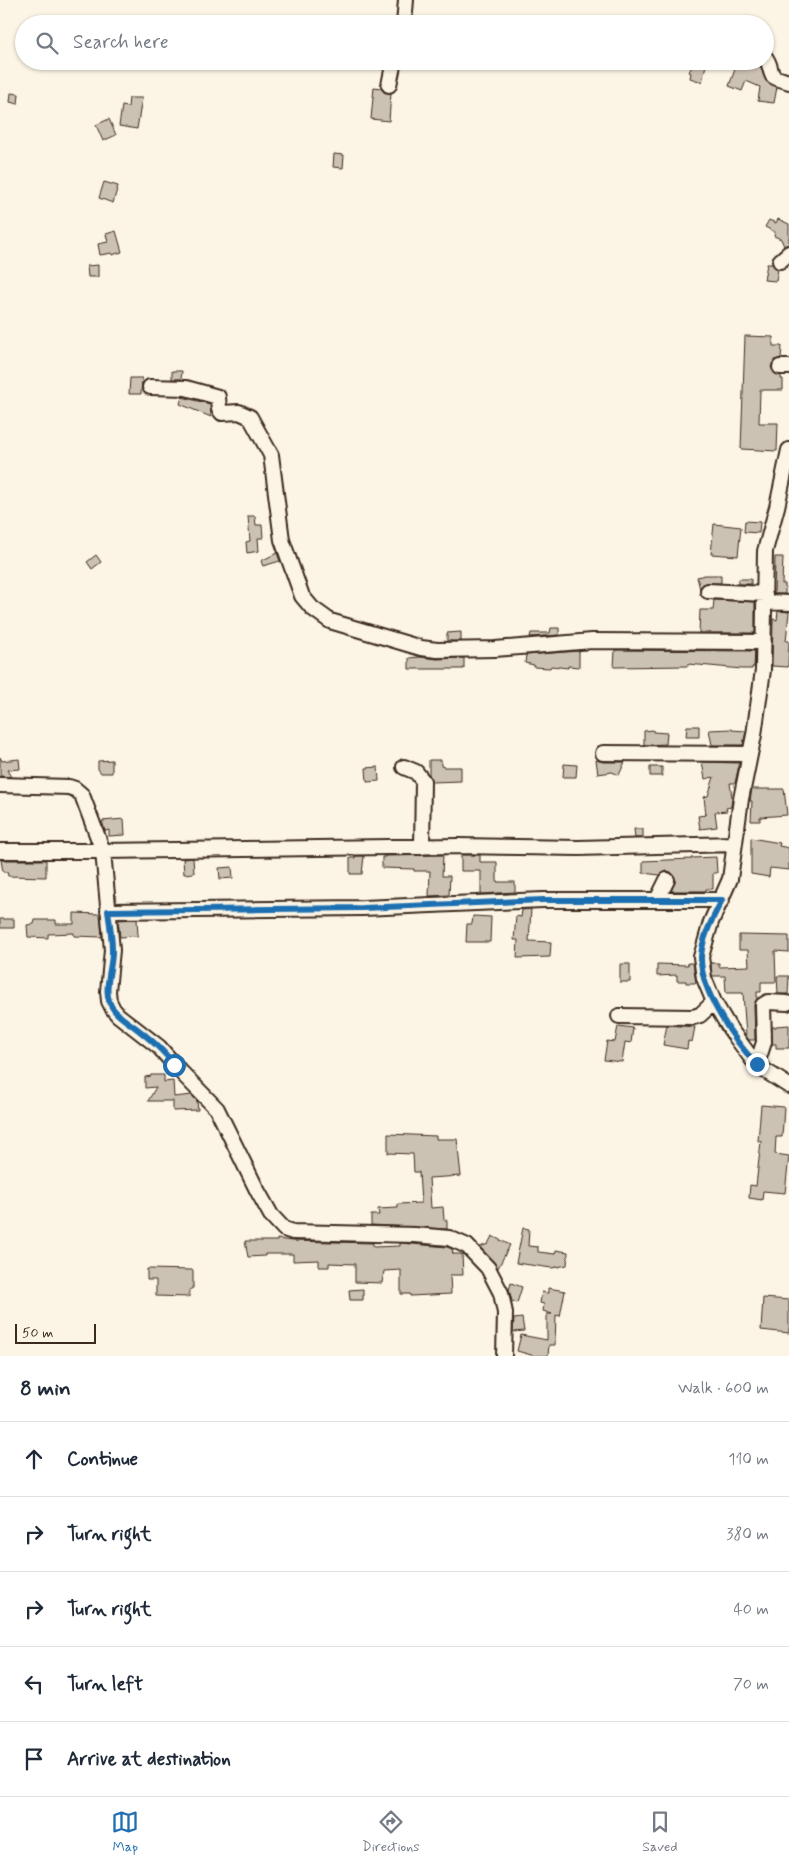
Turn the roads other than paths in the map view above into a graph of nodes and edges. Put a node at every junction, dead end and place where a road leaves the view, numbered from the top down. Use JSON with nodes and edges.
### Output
{"nodes":[{"id":1,"x":406,"y":0,"type":"edge"},
{"id":2,"x":405,"y":15,"type":"edge"},
{"id":3,"x":392,"y":70,"type":"edge"},
{"id":4,"x":771,"y":70,"type":"edge"},
{"id":5,"x":789,"y":82,"type":"edge"},
{"id":6,"x":390,"y":85,"type":"dead end"},
{"id":7,"x":150,"y":387,"type":"dead end"},
{"id":8,"x":789,"y":450,"type":"edge"},
{"id":9,"x":708,"y":591,"type":"dead end"},
{"id":10,"x":765,"y":598,"type":"junction"},
{"id":11,"x":789,"y":603,"type":"edge"},
{"id":12,"x":764,"y":642,"type":"junction"},
{"id":13,"x":603,"y":753,"type":"dead end"},
{"id":14,"x":750,"y":754,"type":"junction"},
{"id":15,"x":404,"y":767,"type":"dead end"},
{"id":16,"x":0,"y":785,"type":"edge"},
{"id":17,"x":735,"y":844,"type":"junction"},
{"id":18,"x":422,"y":847,"type":"junction"},
{"id":19,"x":0,"y":851,"type":"edge"},
{"id":20,"x":103,"y":851,"type":"junction"},
{"id":21,"x":667,"y":880,"type":"dead end"},
{"id":22,"x":657,"y":900,"type":"junction"},
{"id":23,"x":722,"y":900,"type":"junction"},
{"id":24,"x":108,"y":911,"type":"junction"},
{"id":25,"x":714,"y":1002,"type":"junction"},
{"id":26,"x":787,"y":1003,"type":"dead end"},
{"id":27,"x":619,"y":1016,"type":"dead end"},
{"id":28,"x":757,"y":1064,"type":"junction"},
{"id":29,"x":789,"y":1086,"type":"edge"},
{"id":30,"x":504,"y":1356,"type":"edge"}],
"edges":[{"from":1,"to":2,"type":"street"},
{"from":3,"to":6,"type":"street"},
{"from":4,"to":5,"type":"street"},
{"from":7,"to":12,"type":"street"},
{"from":8,"to":10,"type":"street"},
{"from":9,"to":10,"type":"street"},
{"from":10,"to":11,"type":"street"},
{"from":10,"to":12,"type":"street"},
{"from":12,"to":14,"type":"street"},
{"from":13,"to":14,"type":"street"},
{"from":14,"to":17,"type":"street"},
{"from":15,"to":18,"type":"street"},
{"from":16,"to":20,"type":"street"},
{"from":17,"to":18,"type":"street"},
{"from":17,"to":23,"type":"street"},
{"from":18,"to":20,"type":"street"},
{"from":19,"to":20,"type":"street"},
{"from":20,"to":24,"type":"street"},
{"from":21,"to":22,"type":"street"},
{"from":22,"to":23,"type":"street"},
{"from":22,"to":24,"type":"street"},
{"from":23,"to":25,"type":"street"},
{"from":24,"to":30,"type":"street"},
{"from":25,"to":27,"type":"street"},
{"from":25,"to":28,"type":"street"},
{"from":26,"to":28,"type":"street"},
{"from":28,"to":29,"type":"street"}]}
